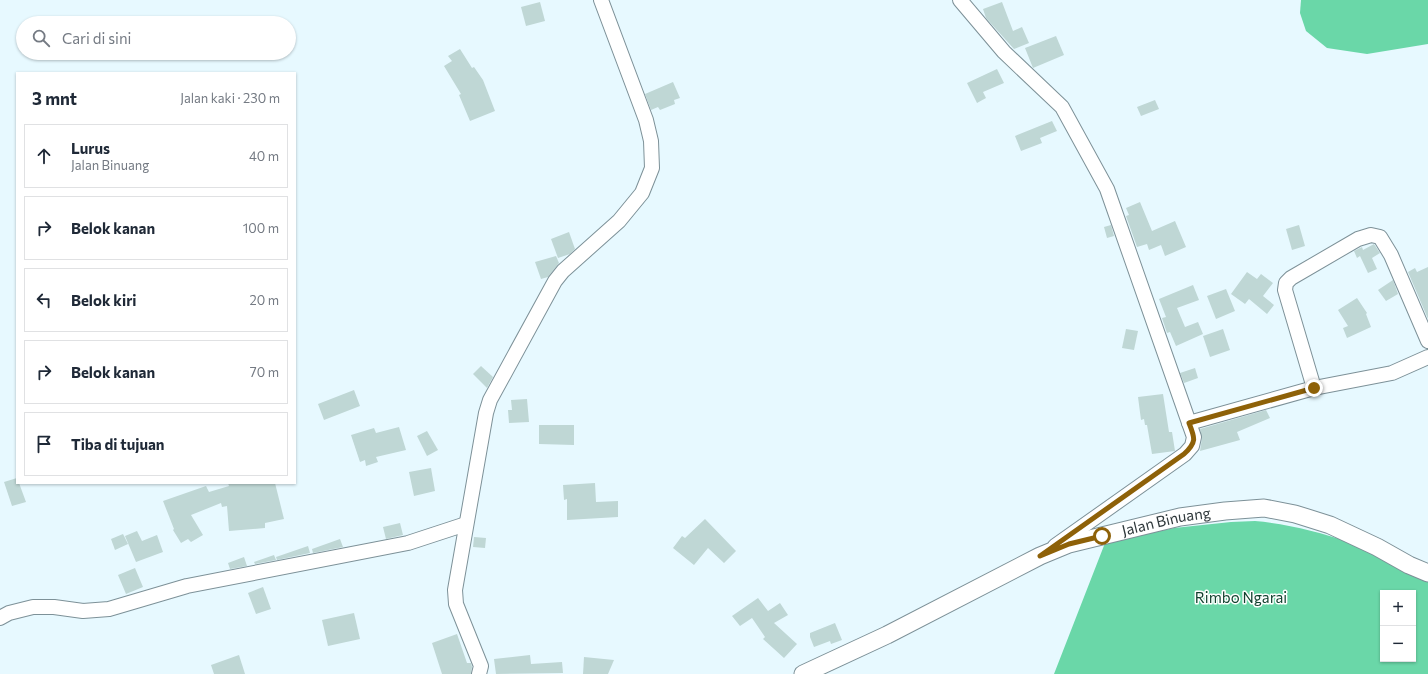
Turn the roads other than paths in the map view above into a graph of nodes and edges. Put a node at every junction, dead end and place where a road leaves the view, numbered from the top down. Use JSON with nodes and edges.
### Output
{"nodes":[{"id":1,"x":601,"y":0,"type":"edge"},
{"id":2,"x":960,"y":0,"type":"edge"},
{"id":3,"x":1428,"y":341,"type":"edge"},
{"id":4,"x":1428,"y":357,"type":"edge"},
{"id":5,"x":1314,"y":388,"type":"junction"},
{"id":6,"x":1189,"y":423,"type":"junction"},
{"id":7,"x":466,"y":524,"type":"junction"},
{"id":8,"x":1040,"y":556,"type":"junction"},
{"id":9,"x":1428,"y":573,"type":"edge"},
{"id":10,"x":0,"y":618,"type":"edge"},
{"id":11,"x":479,"y":674,"type":"edge"},
{"id":12,"x":803,"y":674,"type":"edge"}],
"edges":[{"from":1,"to":7,"type":"street"},
{"from":2,"to":6,"type":"street"},
{"from":3,"to":5,"type":"street"},
{"from":4,"to":5,"type":"street"},
{"from":5,"to":6,"type":"street"},
{"from":6,"to":8,"type":"street"},
{"from":7,"to":10,"type":"street"},
{"from":7,"to":11,"type":"street"},
{"from":8,"to":9,"type":"main road","name":"Jalan Binuang"},
{"from":8,"to":12,"type":"main road","name":"Jalan Binuang"}]}
